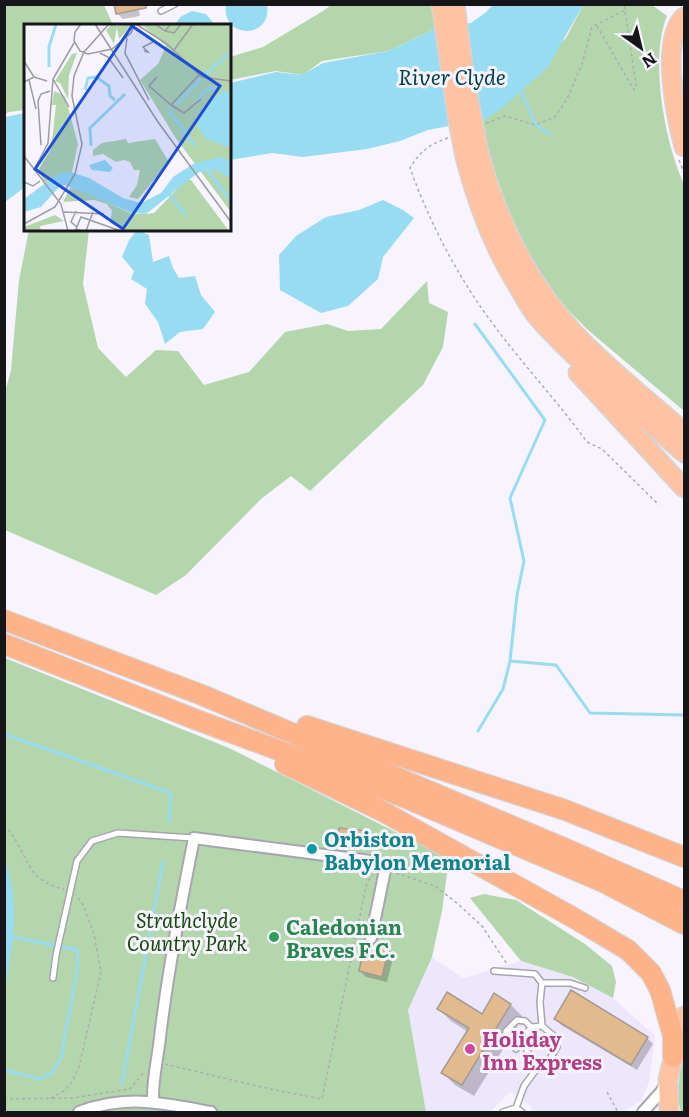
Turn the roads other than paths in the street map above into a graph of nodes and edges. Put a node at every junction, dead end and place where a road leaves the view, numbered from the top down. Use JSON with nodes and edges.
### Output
{"nodes":[{"id":1,"x":175,"y":4,"type":"edge"},
{"id":2,"x":441,"y":4,"type":"edge"},
{"id":3,"x":455,"y":4,"type":"edge"},
{"id":4,"x":161,"y":11,"type":"dead end"},
{"id":5,"x":684,"y":17,"type":"edge"},
{"id":6,"x":684,"y":147,"type":"edge"},
{"id":7,"x":472,"y":155,"type":"junction"},
{"id":8,"x":538,"y":318,"type":"junction"},
{"id":9,"x":576,"y":334,"type":"junction"},
{"id":10,"x":684,"y":419,"type":"edge"},
{"id":11,"x":684,"y":432,"type":"edge"},
{"id":12,"x":684,"y":453,"type":"edge"},
{"id":13,"x":684,"y":488,"type":"edge"},
{"id":14,"x":4,"y":620,"type":"edge"},
{"id":15,"x":4,"y":644,"type":"edge"},
{"id":16,"x":202,"y":695,"type":"junction"},
{"id":17,"x":197,"y":720,"type":"junction"},
{"id":18,"x":194,"y":838,"type":"junction"},
{"id":19,"x":684,"y":857,"type":"edge"},
{"id":20,"x":684,"y":902,"type":"edge"},
{"id":21,"x":684,"y":924,"type":"edge"},
{"id":22,"x":371,"y":938,"type":"dead end"},
{"id":23,"x":494,"y":971,"type":"dead end"},
{"id":24,"x":53,"y":978,"type":"dead end"},
{"id":25,"x":542,"y":984,"type":"junction"},
{"id":26,"x":585,"y":988,"type":"dead end"},
{"id":27,"x":684,"y":1016,"type":"edge"},
{"id":28,"x":542,"y":1026,"type":"junction"},
{"id":29,"x":531,"y":1027,"type":"junction"},
{"id":30,"x":523,"y":1039,"type":"junction"},
{"id":31,"x":672,"y":1057,"type":"junction"},
{"id":32,"x":535,"y":1071,"type":"junction"},
{"id":33,"x":668,"y":1079,"type":"junction"},
{"id":34,"x":153,"y":1101,"type":"junction"},
{"id":35,"x":519,"y":1111,"type":"edge"},
{"id":36,"x":79,"y":1113,"type":"edge"},
{"id":37,"x":211,"y":1113,"type":"edge"},
{"id":38,"x":503,"y":1113,"type":"edge"},
{"id":39,"x":643,"y":1113,"type":"edge"},
{"id":40,"x":669,"y":1113,"type":"edge"}],
"edges":[{"from":1,"to":4,"type":"lane"},
{"from":2,"to":7,"type":"highway","bridge":true},
{"from":3,"to":7,"type":"highway","bridge":true},
{"from":5,"to":6,"type":"highway"},
{"from":7,"to":8,"type":"highway"},
{"from":7,"to":9,"type":"highway"},
{"from":8,"to":12,"type":"highway"},
{"from":8,"to":13,"type":"highway"},
{"from":9,"to":10,"type":"highway"},
{"from":9,"to":11,"type":"highway"},
{"from":14,"to":16,"type":"highway"},
{"from":15,"to":17,"type":"highway"},
{"from":16,"to":19,"type":"highway"},
{"from":16,"to":20,"type":"highway"},
{"from":17,"to":21,"type":"highway"},
{"from":17,"to":31,"type":"highway"},
{"from":18,"to":22,"type":"street"},
{"from":18,"to":24,"type":"lane"},
{"from":18,"to":34,"type":"street"},
{"from":23,"to":25,"type":"lane"},
{"from":25,"to":26,"type":"lane"},
{"from":25,"to":28,"type":"lane"},
{"from":27,"to":31,"type":"highway"},
{"from":28,"to":29,"type":"lane"},
{"from":28,"to":32,"type":"lane"},
{"from":29,"to":30,"type":"lane"},
{"from":29,"to":30,"type":"lane"},
{"from":30,"to":32,"type":"lane"},
{"from":31,"to":33,"type":"highway"},
{"from":32,"to":35,"type":"lane"},
{"from":33,"to":39,"type":"street"},
{"from":33,"to":40,"type":"highway"},
{"from":34,"to":36,"type":"street"},
{"from":34,"to":37,"type":"street"},
{"from":35,"to":38,"type":"lane"}]}
